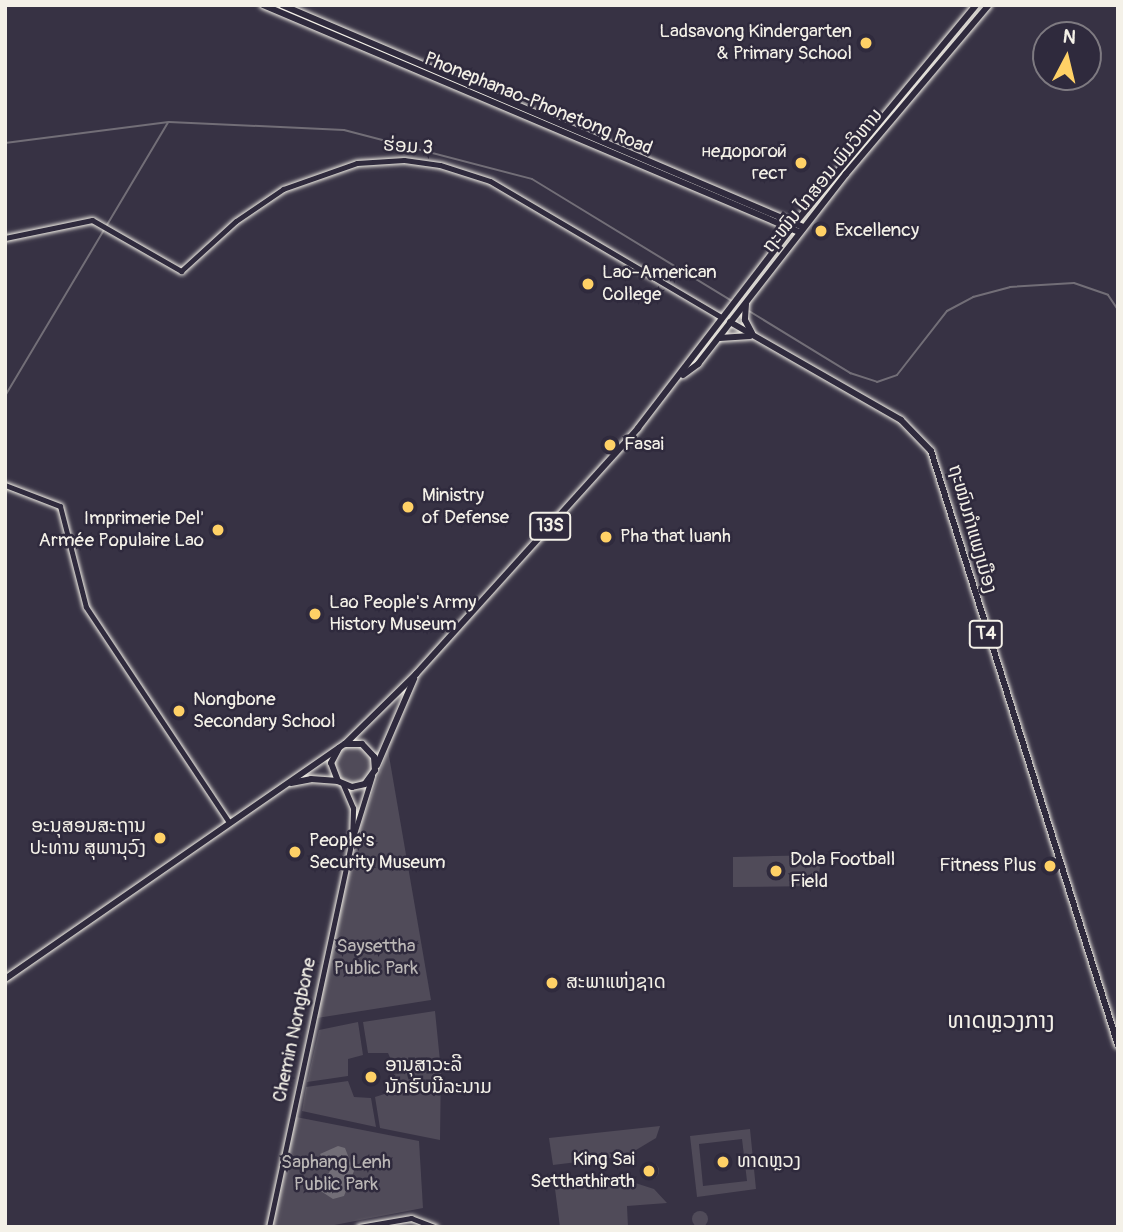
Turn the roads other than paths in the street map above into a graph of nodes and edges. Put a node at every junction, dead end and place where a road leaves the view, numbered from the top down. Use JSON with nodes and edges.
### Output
{"nodes":[{"id":1,"x":263,"y":5,"type":"edge"},
{"id":2,"x":282,"y":5,"type":"edge"},
{"id":3,"x":976,"y":5,"type":"edge"},
{"id":4,"x":989,"y":5,"type":"edge"},
{"id":5,"x":386,"y":53,"type":"junction"},
{"id":6,"x":794,"y":224,"type":"junction"},
{"id":7,"x":801,"y":230,"type":"junction"},
{"id":8,"x":5,"y":238,"type":"edge"},
{"id":9,"x":748,"y":299,"type":"junction"},
{"id":10,"x":721,"y":317,"type":"junction"},
{"id":11,"x":730,"y":322,"type":"junction"},
{"id":12,"x":755,"y":337,"type":"junction"},
{"id":13,"x":720,"y":338,"type":"junction"},
{"id":14,"x":681,"y":376,"type":"junction"},
{"id":15,"x":5,"y":485,"type":"edge"},
{"id":16,"x":416,"y":674,"type":"junction"},
{"id":17,"x":342,"y":746,"type":"junction"},
{"id":18,"x":374,"y":773,"type":"junction"},
{"id":19,"x":340,"y":783,"type":"junction"},
{"id":20,"x":285,"y":785,"type":"junction"},
{"id":21,"x":228,"y":821,"type":"junction"},
{"id":22,"x":352,"y":840,"type":"junction"},
{"id":23,"x":5,"y":977,"type":"edge"},
{"id":24,"x":1118,"y":1045,"type":"edge"},
{"id":25,"x":269,"y":1227,"type":"edge"},
{"id":26,"x":359,"y":1227,"type":"edge"},
{"id":27,"x":435,"y":1227,"type":"edge"}],
"edges":[{"from":1,"to":5,"type":"main road","name":"Phonephanao-Phonetong Road"},
{"from":2,"to":5,"type":"main road","name":"Phonephanao-Phonetong Road"},
{"from":3,"to":6,"type":"main road","name":"ຖະໜົນ ໄກສອນ ພົມວິຫານ","number":"13S"},
{"from":4,"to":7,"type":"main road","name":"ຖະໜົນ ໄກສອນ ພົມວິຫານ","number":"13S"},
{"from":5,"to":6,"type":"main road","name":"Phonephanao-Phonetong Road"},
{"from":6,"to":7,"type":"main road","name":"Phonephanao-Phonetong Road"},
{"from":6,"to":10,"type":"main road","name":"ຖະໜົນ ໄກສອນ ພົມວິຫານ","number":"13S"},
{"from":7,"to":9,"type":"main road","name":"ຖະໜົນ ໄກສອນ ພົມວິຫານ","number":"13S"},
{"from":8,"to":10,"type":"street","name":"ຮ່ອມ 3"},
{"from":9,"to":11,"type":"main road","name":"ຖະໜົນ ໄກສອນ ພົມວິຫານ","number":"13S"},
{"from":9,"to":12,"type":"main road"},
{"from":10,"to":11,"type":"main road","name":"ຖະໜົນກຳແພງເມືອງ"},
{"from":10,"to":14,"type":"main road","name":"ຖະໜົນ ໄກສອນ ພົມວິຫານ","number":"13S"},
{"from":11,"to":12,"type":"main road","name":"ຖະໜົນກຳແພງເມືອງ","number":"T4"},
{"from":11,"to":13,"type":"main road","name":"ຖະໜົນ ໄກສອນ ພົມວິຫານ","number":"13S"},
{"from":12,"to":13,"type":"main road"},
{"from":12,"to":24,"type":"main road","name":"ຖະໜົນກຳແພງເມືອງ","number":"T4"},
{"from":13,"to":14,"type":"main road","name":"ຖະໜົນ ໄກສອນ ພົມວິຫານ","number":"13S"},
{"from":14,"to":16,"type":"main road","name":"ຖະໜົນ ໄກສອນ ພົມວິຫານ","number":"13S"},
{"from":15,"to":21,"type":"street"},
{"from":16,"to":17,"type":"main road","name":"ຖະໜົນ ໄກສອນ ພົມວິຫານ","number":"13S"},
{"from":16,"to":18,"type":"main road","name":"ຖະໜົນ ໄກສອນ ພົມວິຫານ","number":"13S"},
{"from":17,"to":18,"type":"main road"},
{"from":17,"to":19,"type":"main road"},
{"from":17,"to":20,"type":"main road","name":"ຖະໜົນ ໄກສອນ ພົມວິຫານ","number":"13S"},
{"from":18,"to":19,"type":"main road","number":"13S"},
{"from":18,"to":22,"type":"street"},
{"from":19,"to":20,"type":"main road","name":"ຖະໜົນ ໄກສອນ ພົມວິຫານ","number":"13S"},
{"from":19,"to":22,"type":"street"},
{"from":20,"to":21,"type":"main road","name":"ຖະໜົນ ໄກສອນ ພົມວິຫານ","number":"13S"},
{"from":20,"to":23,"type":"main road","name":"ຖະໜົນ ໄກສອນ ພົມວິຫານ","number":"13S"},
{"from":21,"to":23,"type":"main road","name":"ຖະໜົນ ໄກສອນ ພົມວິຫານ","number":"13S"},
{"from":22,"to":25,"type":"street","name":"Chemin Nongbone"},
{"from":26,"to":27,"type":"street"}]}
